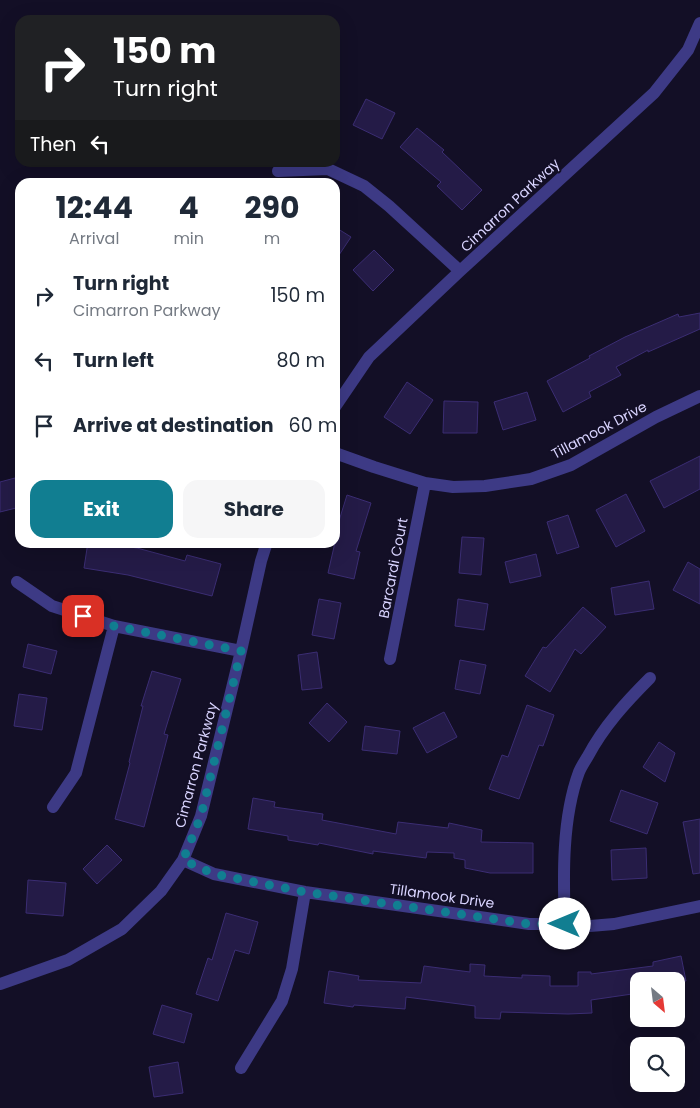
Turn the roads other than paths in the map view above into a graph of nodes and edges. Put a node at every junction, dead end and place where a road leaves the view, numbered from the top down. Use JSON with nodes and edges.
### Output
{"nodes":[{"id":1,"x":700,"y":23,"type":"edge"},
{"id":2,"x":278,"y":171,"type":"dead end"},
{"id":3,"x":460,"y":271,"type":"junction"},
{"id":4,"x":700,"y":396,"type":"edge"},
{"id":5,"x":340,"y":400,"type":"edge"},
{"id":6,"x":340,"y":454,"type":"edge"},
{"id":7,"x":425,"y":483,"type":"junction"},
{"id":8,"x":264,"y":548,"type":"edge"},
{"id":9,"x":17,"y":582,"type":"dead end"},
{"id":10,"x":114,"y":626,"type":"junction"},
{"id":11,"x":241,"y":651,"type":"junction"},
{"id":12,"x":390,"y":659,"type":"dead end"},
{"id":13,"x":650,"y":678,"type":"dead end"},
{"id":14,"x":53,"y":807,"type":"dead end"},
{"id":15,"x":183,"y":860,"type":"junction"},
{"id":16,"x":305,"y":892,"type":"junction"},
{"id":17,"x":700,"y":906,"type":"edge"},
{"id":18,"x":565,"y":924,"type":"junction"},
{"id":19,"x":0,"y":984,"type":"edge"},
{"id":20,"x":241,"y":1068,"type":"dead end"}],
"edges":[{"from":1,"to":3,"type":"street","name":"Cimarron Parkway"},
{"from":2,"to":3,"type":"street"},
{"from":3,"to":5,"type":"street","name":"Cimarron Parkway"},
{"from":4,"to":7,"type":"street","name":"Tillamook Drive"},
{"from":6,"to":7,"type":"street","name":"Tillamook Drive"},
{"from":7,"to":12,"type":"street","name":"Barcardi Court"},
{"from":8,"to":11,"type":"street","name":"Cimarron Parkway"},
{"from":9,"to":10,"type":"street"},
{"from":10,"to":11,"type":"street"},
{"from":10,"to":14,"type":"street"},
{"from":11,"to":15,"type":"street","name":"Cimarron Parkway"},
{"from":13,"to":18,"type":"street"},
{"from":15,"to":16,"type":"street","name":"Tillamook Drive"},
{"from":15,"to":19,"type":"street","name":"Cimarron Parkway"},
{"from":16,"to":18,"type":"street","name":"Tillamook Drive"},
{"from":16,"to":20,"type":"street"},
{"from":17,"to":18,"type":"street","name":"Tillamook Drive"}]}
